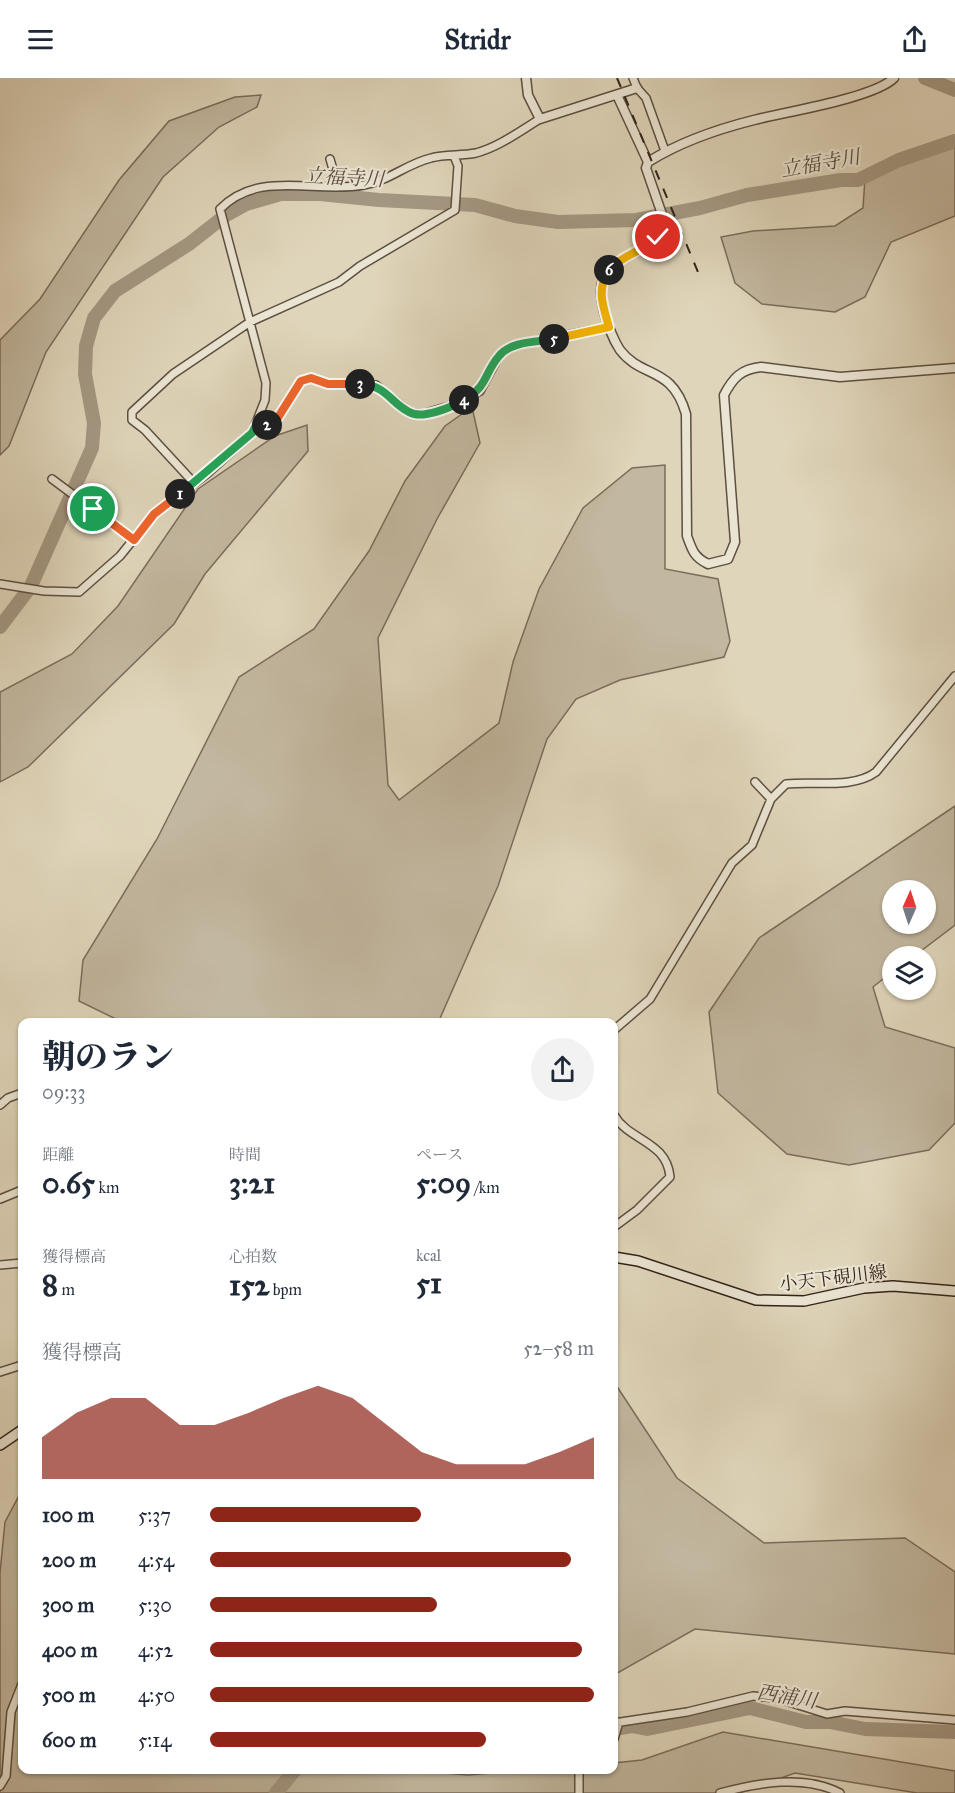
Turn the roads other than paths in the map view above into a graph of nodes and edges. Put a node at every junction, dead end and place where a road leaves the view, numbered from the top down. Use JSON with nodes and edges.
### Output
{"nodes":[{"id":1,"x":526,"y":78,"type":"edge"},
{"id":2,"x":633,"y":78,"type":"edge"},
{"id":3,"x":894,"y":78,"type":"edge"},
{"id":4,"x":637,"y":88,"type":"junction"},
{"id":5,"x":617,"y":95,"type":"junction"},
{"id":6,"x":540,"y":119,"type":"junction"},
{"id":7,"x":665,"y":151,"type":"junction"},
{"id":8,"x":454,"y":156,"type":"junction"},
{"id":9,"x":330,"y":159,"type":"dead end"},
{"id":10,"x":648,"y":162,"type":"junction"},
{"id":11,"x":338,"y":187,"type":"junction"},
{"id":12,"x":250,"y":322,"type":"junction"},
{"id":13,"x":609,"y":327,"type":"junction"},
{"id":14,"x":955,"y":368,"type":"edge"},
{"id":15,"x":258,"y":422,"type":"junction"},
{"id":16,"x":52,"y":479,"type":"dead end"},
{"id":17,"x":194,"y":483,"type":"junction"},
{"id":18,"x":134,"y":540,"type":"junction"},
{"id":19,"x":0,"y":584,"type":"edge"},
{"id":20,"x":955,"y":676,"type":"edge"},
{"id":21,"x":755,"y":782,"type":"dead end"},
{"id":22,"x":771,"y":799,"type":"junction"},
{"id":23,"x":618,"y":1027,"type":"edge"},
{"id":24,"x":18,"y":1094,"type":"edge"},
{"id":25,"x":0,"y":1105,"type":"edge"},
{"id":26,"x":618,"y":1124,"type":"edge"},
{"id":27,"x":18,"y":1192,"type":"edge"},
{"id":28,"x":0,"y":1199,"type":"edge"},
{"id":29,"x":618,"y":1224,"type":"edge"},
{"id":30,"x":618,"y":1258,"type":"edge"},
{"id":31,"x":18,"y":1263,"type":"edge"},
{"id":32,"x":0,"y":1265,"type":"edge"},
{"id":33,"x":955,"y":1291,"type":"edge"},
{"id":34,"x":18,"y":1366,"type":"edge"},
{"id":35,"x":0,"y":1372,"type":"edge"},
{"id":36,"x":18,"y":1433,"type":"edge"},
{"id":37,"x":0,"y":1445,"type":"edge"},
{"id":38,"x":18,"y":1694,"type":"edge"},
{"id":39,"x":955,"y":1720,"type":"edge"},
{"id":40,"x":618,"y":1722,"type":"edge"},
{"id":41,"x":579,"y":1774,"type":"edge"},
{"id":42,"x":0,"y":1786,"type":"edge"},
{"id":43,"x":579,"y":1793,"type":"edge"},
{"id":44,"x":720,"y":1793,"type":"edge"},
{"id":45,"x":840,"y":1793,"type":"edge"}],
"edges":[{"from":1,"to":6,"type":"street"},
{"from":2,"to":4,"type":"street"},
{"from":3,"to":7,"type":"street"},
{"from":4,"to":5,"type":"street"},
{"from":4,"to":7,"type":"street"},
{"from":5,"to":6,"type":"street"},
{"from":5,"to":10,"type":"street"},
{"from":6,"to":8,"type":"street"},
{"from":7,"to":10,"type":"street"},
{"from":8,"to":11,"type":"street"},
{"from":8,"to":12,"type":"street"},
{"from":9,"to":11,"type":"street"},
{"from":10,"to":13,"type":"street"},
{"from":11,"to":12,"type":"street"},
{"from":12,"to":15,"type":"street"},
{"from":12,"to":17,"type":"street"},
{"from":13,"to":14,"type":"street"},
{"from":13,"to":15,"type":"street"},
{"from":15,"to":17,"type":"street"},
{"from":16,"to":18,"type":"street"},
{"from":17,"to":18,"type":"street"},
{"from":18,"to":19,"type":"street"},
{"from":20,"to":22,"type":"street"},
{"from":21,"to":22,"type":"street"},
{"from":22,"to":23,"type":"street"},
{"from":24,"to":25,"type":"street"},
{"from":26,"to":29,"type":"street"},
{"from":27,"to":28,"type":"street"},
{"from":30,"to":33,"type":"main road","name":"小天下硯川線"},
{"from":31,"to":32,"type":"street"},
{"from":34,"to":35,"type":"street"},
{"from":36,"to":37,"type":"main road"},
{"from":38,"to":42,"type":"street"},
{"from":39,"to":40,"type":"street"},
{"from":41,"to":43,"type":"street"},
{"from":44,"to":45,"type":"street"}]}
